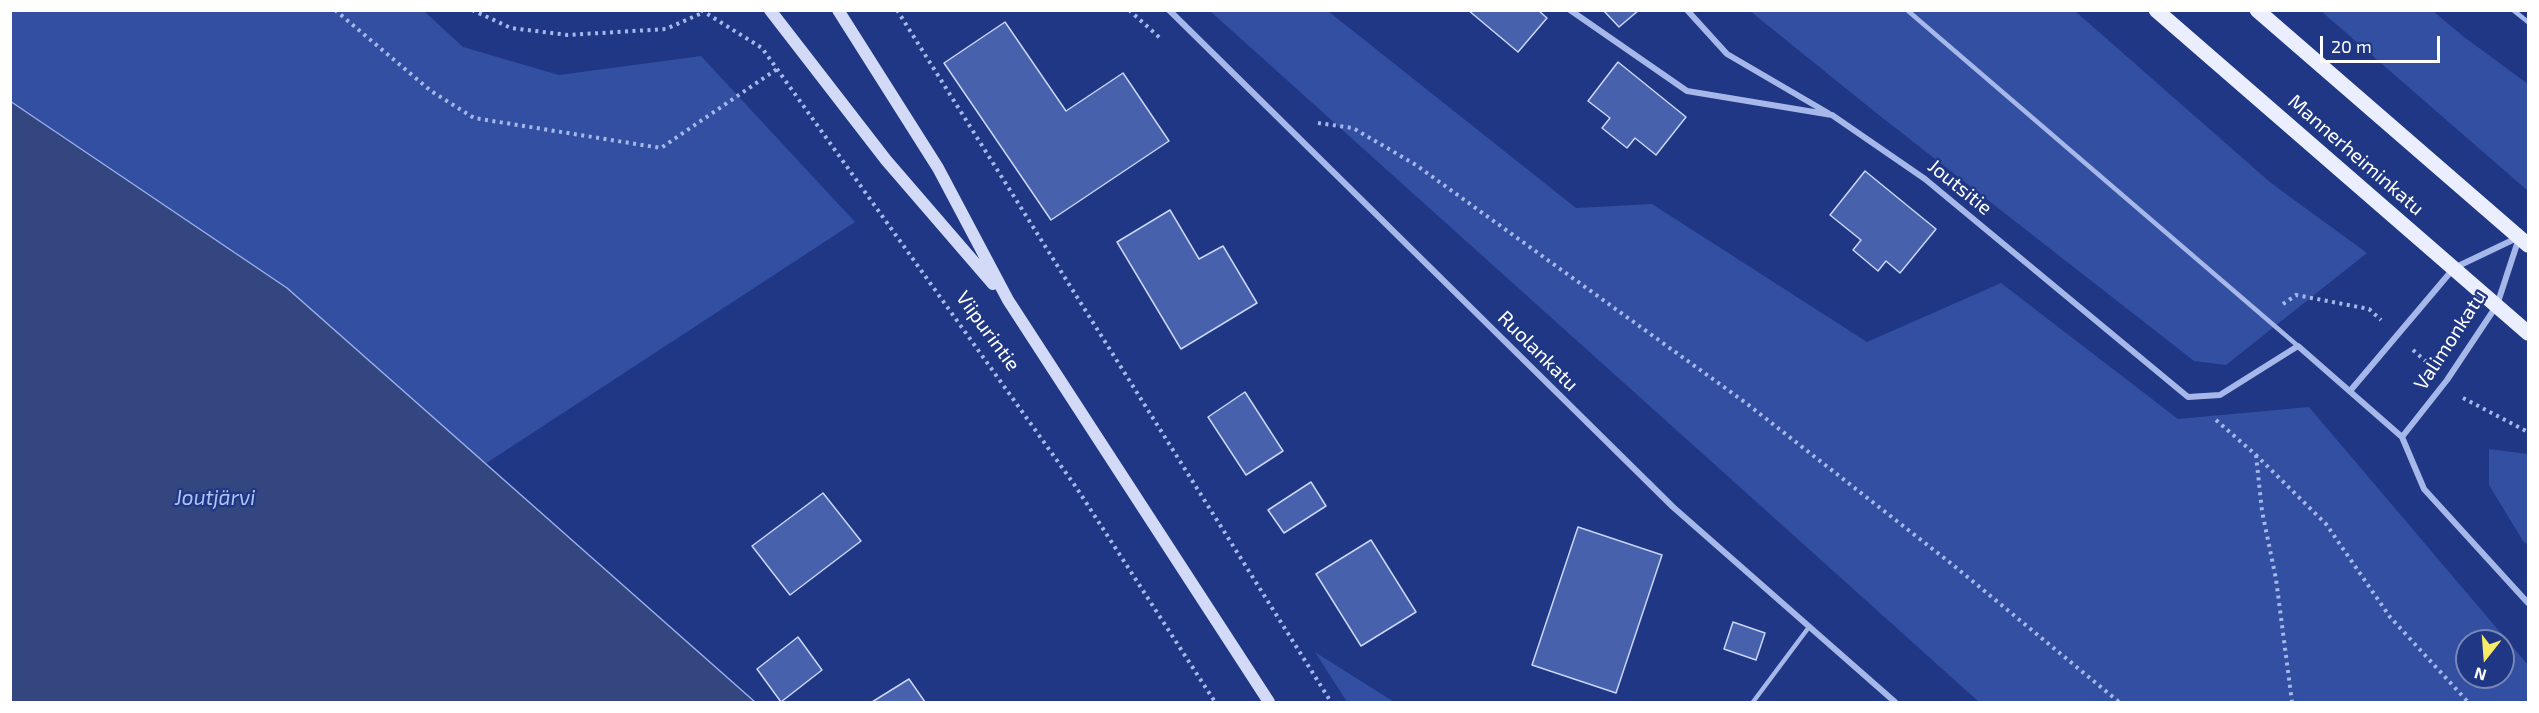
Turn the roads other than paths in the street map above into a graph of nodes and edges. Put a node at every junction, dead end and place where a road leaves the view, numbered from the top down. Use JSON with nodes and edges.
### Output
{"nodes":[{"id":1,"x":770,"y":10,"type":"edge"},
{"id":2,"x":838,"y":10,"type":"edge"},
{"id":3,"x":1169,"y":10,"type":"edge"},
{"id":4,"x":1570,"y":10,"type":"edge"},
{"id":5,"x":1687,"y":10,"type":"edge"},
{"id":6,"x":1907,"y":10,"type":"edge"},
{"id":7,"x":2156,"y":10,"type":"edge"},
{"id":8,"x":2257,"y":10,"type":"edge"},
{"id":9,"x":2512,"y":10,"type":"edge"},
{"id":10,"x":2529,"y":22,"type":"edge"},
{"id":11,"x":1832,"y":115,"type":"junction"},
{"id":12,"x":2524,"y":241,"type":"edge"},
{"id":13,"x":2454,"y":268,"type":"junction"},
{"id":14,"x":1008,"y":300,"type":"junction"},
{"id":15,"x":2497,"y":305,"type":"junction"},
{"id":16,"x":2529,"y":333,"type":"edge"},
{"id":17,"x":2298,"y":346,"type":"junction"},
{"id":18,"x":2350,"y":391,"type":"junction"},
{"id":19,"x":2402,"y":437,"type":"junction"},
{"id":20,"x":2529,"y":603,"type":"edge"},
{"id":21,"x":1809,"y":627,"type":"junction"},
{"id":22,"x":1269,"y":702,"type":"edge"},
{"id":23,"x":1753,"y":702,"type":"edge"},
{"id":24,"x":1894,"y":702,"type":"edge"}],
"edges":[{"from":1,"to":14,"type":"main road","name":"Viipurintie"},
{"from":2,"to":14,"type":"main road","name":"Viipurintie"},
{"from":3,"to":21,"type":"street","name":"Ruolankatu"},
{"from":4,"to":11,"type":"street","name":"Joutsitie"},
{"from":5,"to":11,"type":"street"},
{"from":6,"to":17,"type":"lane"},
{"from":7,"to":13,"type":"main road","name":"Mannerheiminkatu"},
{"from":8,"to":12,"type":"main road"},
{"from":9,"to":10,"type":"lane"},
{"from":11,"to":17,"type":"street","name":"Joutsitie"},
{"from":12,"to":13,"type":"street","name":"Valimonkatu"},
{"from":12,"to":15,"type":"street","name":"Valimonkatu"},
{"from":13,"to":15,"type":"main road","name":"Mannerheiminkatu"},
{"from":13,"to":18,"type":"street","name":"Valimonkatu"},
{"from":14,"to":22,"type":"main road","name":"Viipurintie"},
{"from":15,"to":16,"type":"main road","name":"Mannerheiminkatu"},
{"from":15,"to":19,"type":"street","name":"Valimonkatu"},
{"from":17,"to":18,"type":"street"},
{"from":18,"to":19,"type":"street"},
{"from":19,"to":20,"type":"street"},
{"from":21,"to":23,"type":"lane"},
{"from":21,"to":24,"type":"street","name":"Ruolankatu"}]}
